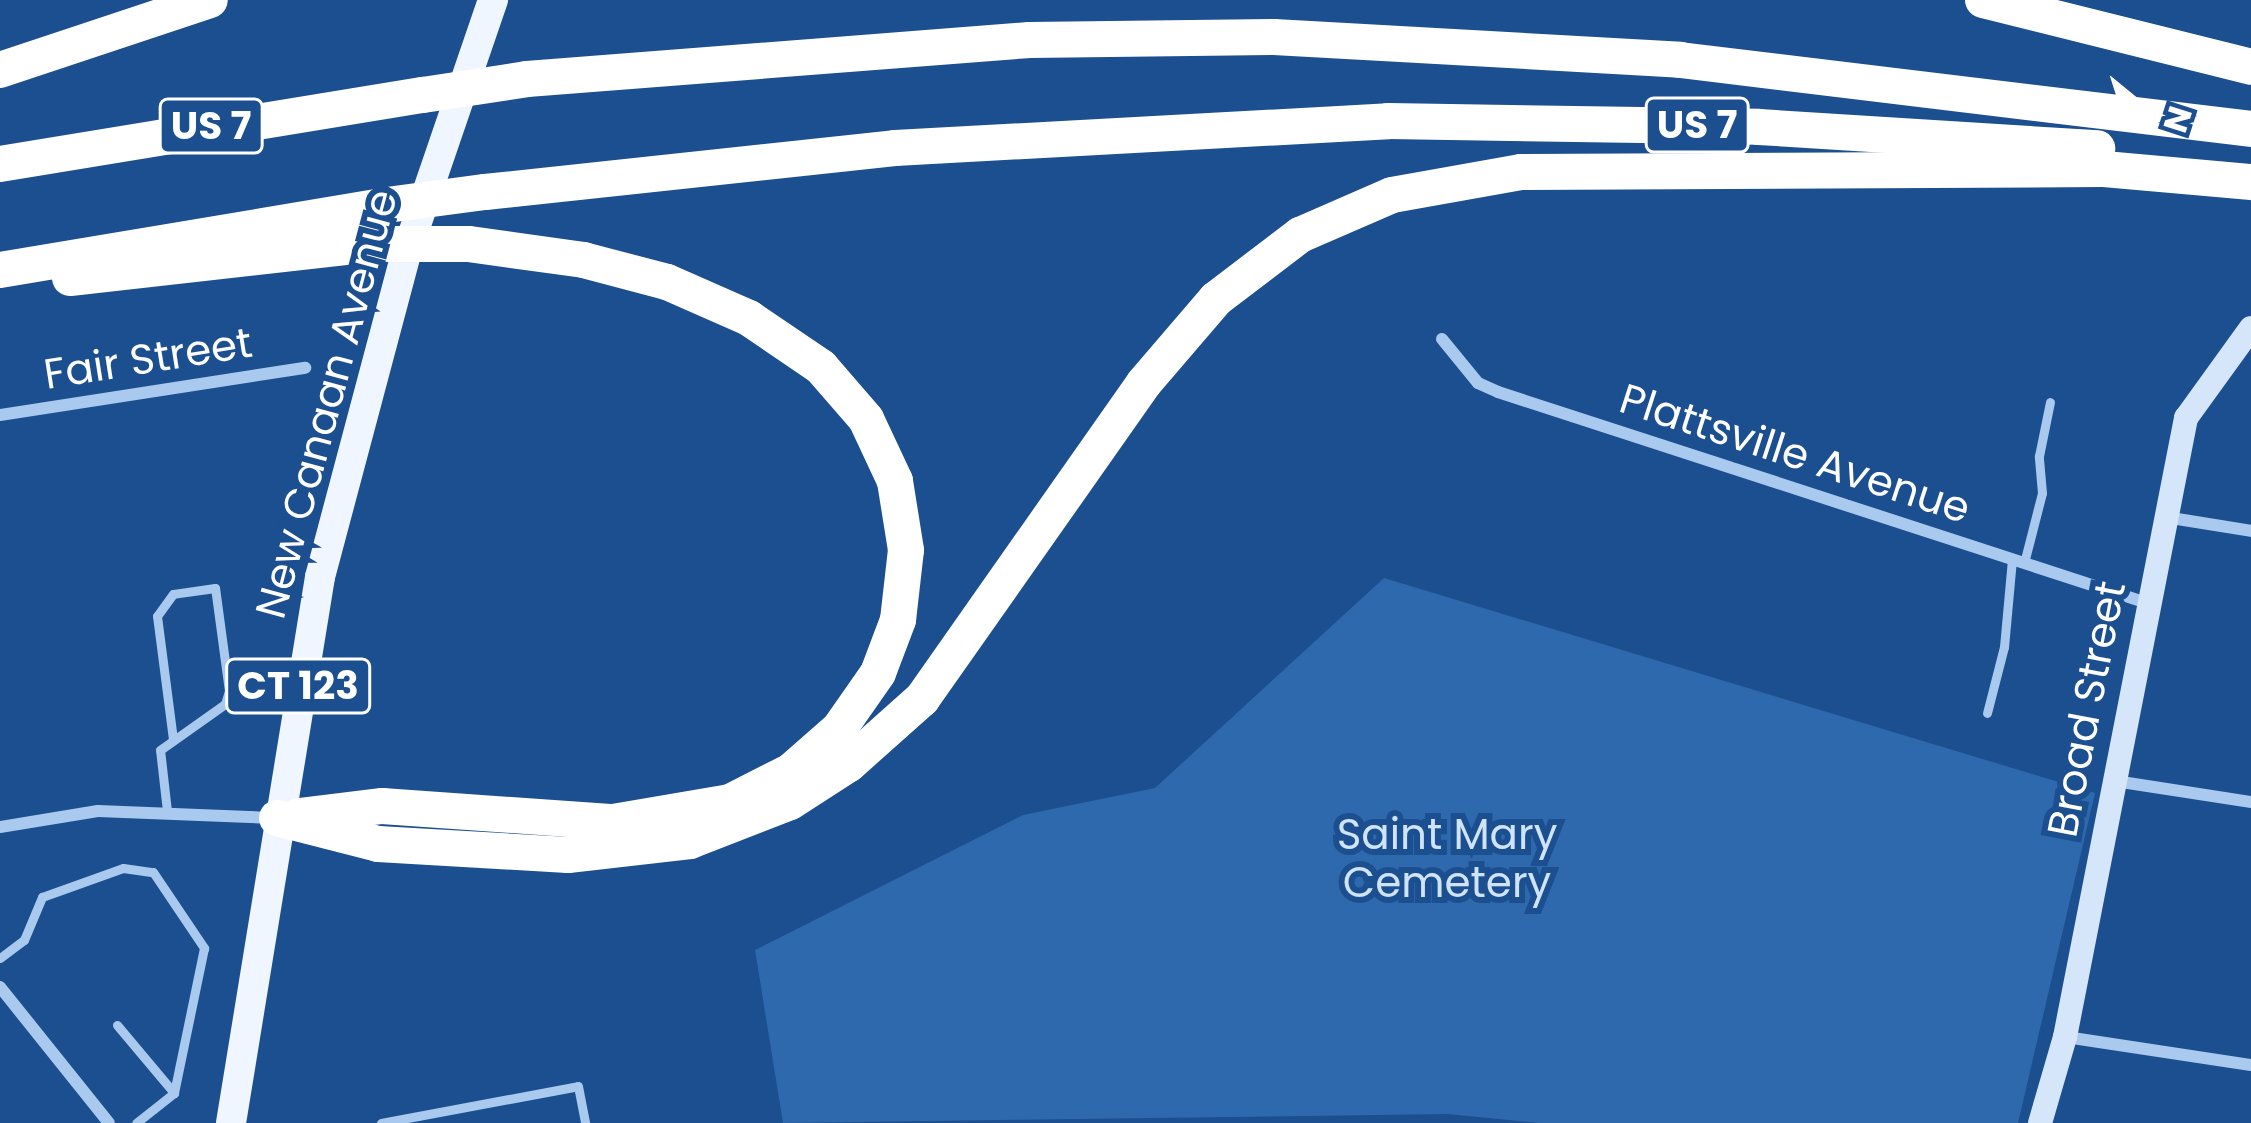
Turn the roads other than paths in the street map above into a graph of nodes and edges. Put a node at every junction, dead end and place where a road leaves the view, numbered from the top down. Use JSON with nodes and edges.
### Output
{"nodes":[{"id":1,"x":210,"y":0,"type":"edge"},
{"id":2,"x":493,"y":0,"type":"edge"},
{"id":3,"x":1984,"y":0,"type":"edge"},
{"id":4,"x":2251,"y":67,"type":"edge"},
{"id":5,"x":0,"y":70,"type":"edge"},
{"id":6,"x":2251,"y":129,"type":"edge"},
{"id":7,"x":0,"y":164,"type":"edge"},
{"id":8,"x":2251,"y":164,"type":"edge"},
{"id":9,"x":2251,"y":182,"type":"edge"},
{"id":10,"x":0,"y":270,"type":"edge"},
{"id":11,"x":0,"y":280,"type":"edge"},
{"id":12,"x":2251,"y":328,"type":"edge"},
{"id":13,"x":1442,"y":339,"type":"dead end"},
{"id":14,"x":305,"y":368,"type":"dead end"},
{"id":15,"x":2050,"y":403,"type":"dead end"},
{"id":16,"x":0,"y":415,"type":"edge"},
{"id":17,"x":2164,"y":517,"type":"junction"},
{"id":18,"x":2251,"y":531,"type":"edge"},
{"id":19,"x":2018,"y":561,"type":"junction"},
{"id":20,"x":2146,"y":603,"type":"junction"},
{"id":21,"x":1988,"y":713,"type":"dead end"},
{"id":22,"x":173,"y":740,"type":"junction"},
{"id":23,"x":2114,"y":781,"type":"junction"},
{"id":24,"x":2251,"y":802,"type":"edge"},
{"id":25,"x":167,"y":811,"type":"junction"},
{"id":26,"x":277,"y":818,"type":"junction"},
{"id":27,"x":0,"y":827,"type":"edge"},
{"id":28,"x":0,"y":958,"type":"edge"},
{"id":29,"x":0,"y":987,"type":"edge"},
{"id":30,"x":117,"y":1025,"type":"dead end"},
{"id":31,"x":2065,"y":1037,"type":"junction"},
{"id":32,"x":2251,"y":1065,"type":"edge"},
{"id":33,"x":174,"y":1093,"type":"junction"},
{"id":34,"x":109,"y":1123,"type":"edge"},
{"id":35,"x":136,"y":1123,"type":"edge"},
{"id":36,"x":231,"y":1123,"type":"edge"},
{"id":37,"x":381,"y":1123,"type":"edge"},
{"id":38,"x":585,"y":1123,"type":"edge"},
{"id":39,"x":2040,"y":1123,"type":"edge"}],
"edges":[{"from":1,"to":5,"type":"highway"},
{"from":2,"to":26,"type":"main road","name":"New Canaan Avenue","number":"CT 123"},
{"from":3,"to":4,"type":"highway"},
{"from":6,"to":7,"type":"highway","number":"US 7","bridge":true},
{"from":8,"to":10,"type":"highway","number":"US 7","bridge":true},
{"from":9,"to":26,"type":"highway"},
{"from":11,"to":26,"type":"highway","bridge":true},
{"from":12,"to":17,"type":"street","name":"Broad Street"},
{"from":13,"to":19,"type":"street","name":"Plattsville Avenue"},
{"from":14,"to":16,"type":"street","name":"Fair Street"},
{"from":15,"to":19,"type":"lane"},
{"from":17,"to":18,"type":"street"},
{"from":17,"to":20,"type":"street","name":"Broad Street"},
{"from":19,"to":20,"type":"street","name":"Plattsville Avenue"},
{"from":19,"to":21,"type":"lane"},
{"from":20,"to":23,"type":"street","name":"Broad Street"},
{"from":22,"to":22,"type":"lane"},
{"from":22,"to":25,"type":"lane"},
{"from":23,"to":24,"type":"street"},
{"from":23,"to":31,"type":"street","name":"Broad Street"},
{"from":25,"to":26,"type":"street"},
{"from":25,"to":27,"type":"street"},
{"from":26,"to":36,"type":"main road","name":"New Canaan Avenue","number":"CT 123"},
{"from":28,"to":33,"type":"lane"},
{"from":29,"to":34,"type":"street"},
{"from":30,"to":33,"type":"lane"},
{"from":31,"to":32,"type":"street"},
{"from":31,"to":39,"type":"street","name":"Broad Street"},
{"from":33,"to":35,"type":"lane"},
{"from":37,"to":38,"type":"lane"}]}
